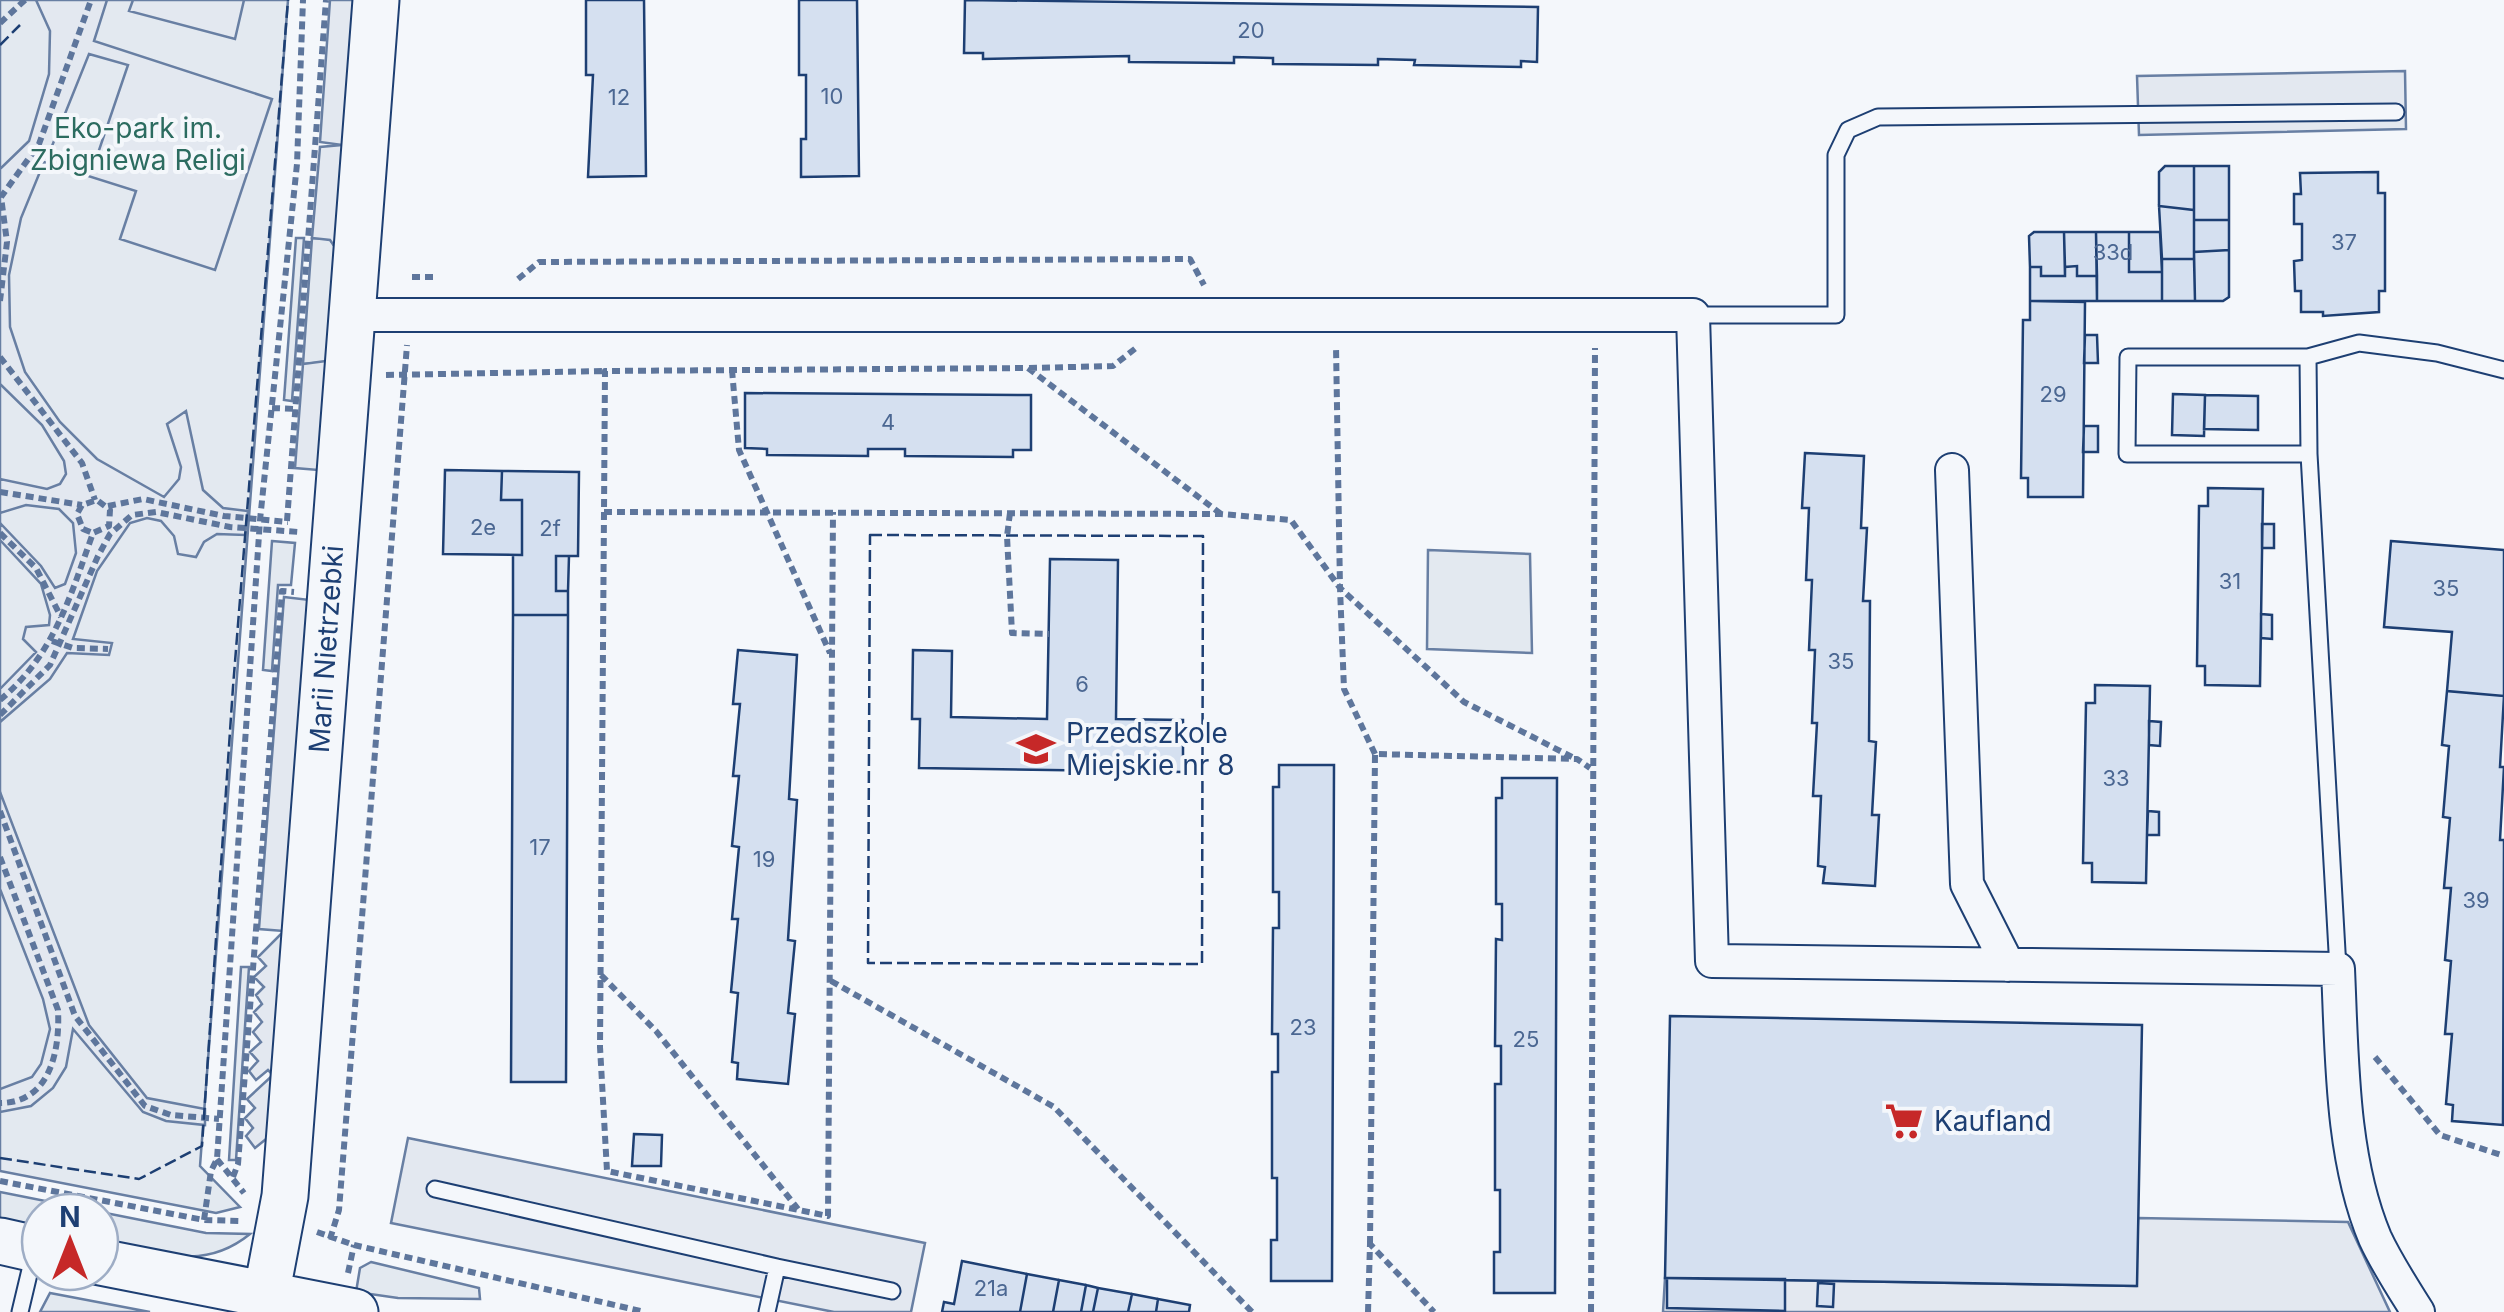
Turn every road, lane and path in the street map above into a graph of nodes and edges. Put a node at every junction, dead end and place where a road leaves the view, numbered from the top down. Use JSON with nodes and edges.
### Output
{"nodes":[{"id":1,"x":25,"y":0,"type":"edge"},
{"id":2,"x":92,"y":0,"type":"edge"},
{"id":3,"x":303,"y":0,"type":"edge"},
{"id":4,"x":326,"y":0,"type":"edge"},
{"id":5,"x":376,"y":0,"type":"edge"},
{"id":6,"x":0,"y":22,"type":"edge"},
{"id":7,"x":2396,"y":112,"type":"dead end"},
{"id":8,"x":403,"y":268,"type":"dead end"},
{"id":9,"x":412,"y":277,"type":"junction"},
{"id":10,"x":448,"y":278,"type":"dead end"},
{"id":11,"x":502,"y":279,"type":"dead end"},
{"id":12,"x":1207,"y":290,"type":"dead end"},
{"id":13,"x":0,"y":301,"type":"edge"},
{"id":14,"x":353,"y":315,"type":"junction"},
{"id":15,"x":410,"y":315,"type":"junction"},
{"id":16,"x":1335,"y":315,"type":"junction"},
{"id":17,"x":1595,"y":315,"type":"junction"},
{"id":18,"x":1693,"y":315,"type":"junction"},
{"id":19,"x":0,"y":357,"type":"edge"},
{"id":20,"x":2308,"y":357,"type":"junction"},
{"id":21,"x":732,"y":370,"type":"junction"},
{"id":22,"x":2504,"y":370,"type":"edge"},
{"id":23,"x":605,"y":371,"type":"junction"},
{"id":24,"x":405,"y":373,"type":"junction"},
{"id":25,"x":347,"y":382,"type":"junction"},
{"id":26,"x":272,"y":408,"type":"junction"},
{"id":27,"x":295,"y":410,"type":"junction"},
{"id":28,"x":2309,"y":454,"type":"junction"},
{"id":29,"x":1952,"y":470,"type":"dead end"},
{"id":30,"x":0,"y":492,"type":"edge"},
{"id":31,"x":94,"y":500,"type":"junction"},
{"id":32,"x":82,"y":504,"type":"junction"},
{"id":33,"x":108,"y":506,"type":"junction"},
{"id":34,"x":604,"y":512,"type":"junction"},
{"id":35,"x":764,"y":512,"type":"junction"},
{"id":36,"x":833,"y":512,"type":"junction"},
{"id":37,"x":1010,"y":513,"type":"junction"},
{"id":38,"x":1221,"y":514,"type":"junction"},
{"id":39,"x":260,"y":520,"type":"junction"},
{"id":40,"x":287,"y":522,"type":"junction"},
{"id":41,"x":302,"y":522,"type":"junction"},
{"id":42,"x":260,"y":530,"type":"junction"},
{"id":43,"x":300,"y":532,"type":"junction"},
{"id":44,"x":0,"y":533,"type":"edge"},
{"id":45,"x":93,"y":534,"type":"junction"},
{"id":46,"x":315,"y":534,"type":"dead end"},
{"id":47,"x":299,"y":552,"type":"dead end"},
{"id":48,"x":297,"y":572,"type":"dead end"},
{"id":49,"x":1340,"y":588,"type":"junction"},
{"id":50,"x":62,"y":618,"type":"junction"},
{"id":51,"x":1049,"y":634,"type":"dead end"},
{"id":52,"x":52,"y":641,"type":"junction"},
{"id":53,"x":62,"y":646,"type":"junction"},
{"id":54,"x":108,"y":649,"type":"dead end"},
{"id":55,"x":832,"y":659,"type":"junction"},
{"id":56,"x":0,"y":700,"type":"edge"},
{"id":57,"x":0,"y":715,"type":"edge"},
{"id":58,"x":1375,"y":754,"type":"junction"},
{"id":59,"x":1577,"y":760,"type":"junction"},
{"id":60,"x":1590,"y":768,"type":"junction"},
{"id":61,"x":0,"y":811,"type":"edge"},
{"id":62,"x":0,"y":858,"type":"edge"},
{"id":63,"x":2008,"y":965,"type":"junction"},
{"id":64,"x":2338,"y":969,"type":"junction"},
{"id":65,"x":601,"y":975,"type":"junction"},
{"id":66,"x":830,"y":981,"type":"junction"},
{"id":67,"x":2341,"y":1030,"type":"junction"},
{"id":68,"x":0,"y":1103,"type":"edge"},
{"id":69,"x":219,"y":1119,"type":"junction"},
{"id":70,"x":2504,"y":1156,"type":"edge"},
{"id":71,"x":218,"y":1158,"type":"junction"},
{"id":72,"x":234,"y":1177,"type":"junction"},
{"id":73,"x":0,"y":1181,"type":"edge"},
{"id":74,"x":435,"y":1189,"type":"dead end"},
{"id":75,"x":799,"y":1210,"type":"junction"},
{"id":76,"x":204,"y":1220,"type":"junction"},
{"id":77,"x":309,"y":1228,"type":"dead end"},
{"id":78,"x":330,"y":1239,"type":"junction"},
{"id":79,"x":1370,"y":1244,"type":"junction"},
{"id":80,"x":120,"y":1267,"type":"edge"},
{"id":81,"x":777,"y":1267,"type":"junction"},
{"id":82,"x":892,"y":1291,"type":"dead end"},
{"id":83,"x":1591,"y":1302,"type":"junction"},
{"id":84,"x":264,"y":1304,"type":"edge"},
{"id":85,"x":355,"y":1312,"type":"edge"},
{"id":86,"x":645,"y":1312,"type":"edge"},
{"id":87,"x":767,"y":1312,"type":"edge"},
{"id":88,"x":1252,"y":1312,"type":"edge"},
{"id":89,"x":1368,"y":1312,"type":"edge"},
{"id":90,"x":1434,"y":1312,"type":"edge"},
{"id":91,"x":1580,"y":1312,"type":"edge"},
{"id":92,"x":1591,"y":1312,"type":"edge"},
{"id":93,"x":2418,"y":1312,"type":"edge"}],
"edges":[{"from":1,"to":6,"type":"path"},
{"from":2,"to":13,"type":"path"},
{"from":3,"to":26,"type":"path"},
{"from":4,"to":27,"type":"path"},
{"from":5,"to":14,"type":"street","name":"Marii Nietrzebki"},
{"from":7,"to":18,"type":"lane"},
{"from":8,"to":9,"type":"path"},
{"from":9,"to":10,"type":"path"},
{"from":9,"to":15,"type":"path"},
{"from":11,"to":12,"type":"path"},
{"from":14,"to":15,"type":"street"},
{"from":14,"to":25,"type":"street","name":"Marii Nietrzebki"},
{"from":15,"to":16,"type":"street"},
{"from":15,"to":24,"type":"path"},
{"from":16,"to":17,"type":"street"},
{"from":16,"to":49,"type":"path"},
{"from":17,"to":18,"type":"street"},
{"from":17,"to":60,"type":"path"},
{"from":18,"to":63,"type":"street"},
{"from":19,"to":31,"type":"path"},
{"from":20,"to":22,"type":"lane"},
{"from":20,"to":28,"type":"lane"},
{"from":20,"to":28,"type":"lane"},
{"from":21,"to":23,"type":"path"},
{"from":21,"to":35,"type":"path"},
{"from":21,"to":38,"type":"path"},
{"from":23,"to":24,"type":"path"},
{"from":23,"to":34,"type":"path"},
{"from":24,"to":25,"type":"path"},
{"from":24,"to":78,"type":"path"},
{"from":25,"to":27,"type":"path"},
{"from":25,"to":84,"type":"street","name":"Marii Nietrzebki"},
{"from":26,"to":27,"type":"path"},
{"from":26,"to":39,"type":"path"},
{"from":27,"to":40,"type":"path"},
{"from":28,"to":64,"type":"lane"},
{"from":29,"to":63,"type":"street"},
{"from":30,"to":32,"type":"path"},
{"from":31,"to":32,"type":"path"},
{"from":31,"to":33,"type":"path"},
{"from":32,"to":45,"type":"path"},
{"from":33,"to":39,"type":"path"},
{"from":33,"to":45,"type":"path"},
{"from":34,"to":35,"type":"path"},
{"from":34,"to":65,"type":"path"},
{"from":35,"to":36,"type":"path"},
{"from":35,"to":55,"type":"path"},
{"from":36,"to":37,"type":"path"},
{"from":36,"to":55,"type":"path"},
{"from":37,"to":38,"type":"path"},
{"from":37,"to":51,"type":"path"},
{"from":38,"to":49,"type":"path"},
{"from":39,"to":40,"type":"path"},
{"from":39,"to":42,"type":"path"},
{"from":40,"to":41,"type":"path"},
{"from":41,"to":43,"type":"path"},
{"from":41,"to":46,"type":"path"},
{"from":42,"to":43,"type":"path"},
{"from":42,"to":53,"type":"path"},
{"from":42,"to":69,"type":"path"},
{"from":43,"to":47,"type":"path"},
{"from":44,"to":50,"type":"path"},
{"from":45,"to":50,"type":"path"},
{"from":48,"to":72,"type":"path"},
{"from":49,"to":58,"type":"path"},
{"from":49,"to":59,"type":"path"},
{"from":50,"to":52,"type":"path"},
{"from":52,"to":53,"type":"path"},
{"from":52,"to":56,"type":"path"},
{"from":53,"to":54,"type":"path"},
{"from":53,"to":57,"type":"path"},
{"from":55,"to":66,"type":"path"},
{"from":58,"to":59,"type":"path"},
{"from":58,"to":79,"type":"path"},
{"from":59,"to":60,"type":"path"},
{"from":60,"to":83,"type":"path"},
{"from":61,"to":69,"type":"path"},
{"from":62,"to":68,"type":"path"},
{"from":63,"to":64,"type":"street"},
{"from":64,"to":67,"type":"street"},
{"from":65,"to":75,"type":"path"},
{"from":65,"to":75,"type":"path"},
{"from":66,"to":75,"type":"path"},
{"from":66,"to":88,"type":"path"},
{"from":67,"to":70,"type":"path"},
{"from":67,"to":93,"type":"street"},
{"from":69,"to":71,"type":"path"},
{"from":71,"to":72,"type":"path"},
{"from":71,"to":76,"type":"path"},
{"from":72,"to":76,"type":"path"},
{"from":73,"to":76,"type":"path"},
{"from":74,"to":81,"type":"lane"},
{"from":77,"to":78,"type":"path"},
{"from":78,"to":86,"type":"path"},
{"from":79,"to":89,"type":"path"},
{"from":79,"to":90,"type":"path"},
{"from":80,"to":84,"type":"street"},
{"from":81,"to":82,"type":"lane"},
{"from":81,"to":87,"type":"lane"},
{"from":83,"to":91,"type":"path"},
{"from":83,"to":92,"type":"path"},
{"from":84,"to":85,"type":"street"}]}
